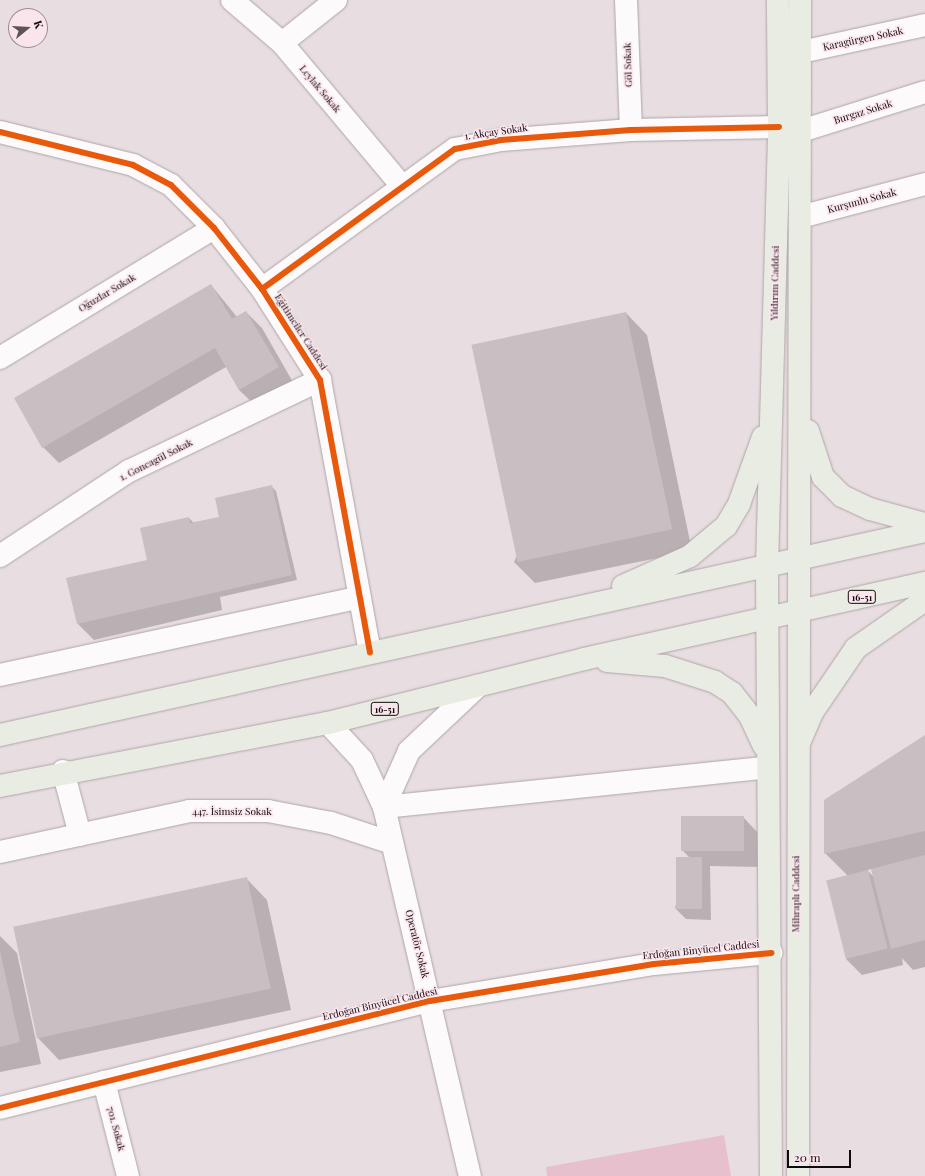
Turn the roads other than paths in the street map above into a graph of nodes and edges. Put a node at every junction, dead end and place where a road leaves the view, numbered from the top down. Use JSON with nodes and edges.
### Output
{"nodes":[{"id":1,"x":232,"y":0,"type":"edge"},
{"id":2,"x":336,"y":0,"type":"edge"},
{"id":3,"x":626,"y":0,"type":"edge"},
{"id":4,"x":778,"y":0,"type":"edge"},
{"id":5,"x":800,"y":0,"type":"edge"},
{"id":6,"x":925,"y":25,"type":"edge"},
{"id":7,"x":282,"y":43,"type":"junction"},
{"id":8,"x":801,"y":52,"type":"junction"},
{"id":9,"x":925,"y":92,"type":"edge"},
{"id":10,"x":779,"y":127,"type":"junction"},
{"id":11,"x":631,"y":130,"type":"junction"},
{"id":12,"x":801,"y":131,"type":"junction"},
{"id":13,"x":0,"y":132,"type":"edge"},
{"id":14,"x":925,"y":184,"type":"edge"},
{"id":15,"x":401,"y":185,"type":"junction"},
{"id":16,"x":800,"y":217,"type":"junction"},
{"id":17,"x":214,"y":228,"type":"junction"},
{"id":18,"x":262,"y":289,"type":"junction"},
{"id":19,"x":0,"y":358,"type":"edge"},
{"id":20,"x":320,"y":380,"type":"junction"},
{"id":21,"x":800,"y":393,"type":"junction"},
{"id":22,"x":771,"y":409,"type":"junction"},
{"id":23,"x":925,"y":524,"type":"edge"},
{"id":24,"x":925,"y":531,"type":"edge"},
{"id":25,"x":0,"y":556,"type":"edge"},
{"id":26,"x":801,"y":558,"type":"junction"},
{"id":27,"x":767,"y":566,"type":"junction"},
{"id":28,"x":925,"y":583,"type":"edge"},
{"id":29,"x":360,"y":597,"type":"junction"},
{"id":30,"x":925,"y":600,"type":"edge"},
{"id":31,"x":567,"y":607,"type":"junction"},
{"id":32,"x":800,"y":611,"type":"junction"},
{"id":33,"x":768,"y":617,"type":"junction"},
{"id":34,"x":370,"y":652,"type":"junction"},
{"id":35,"x":584,"y":659,"type":"junction"},
{"id":36,"x":0,"y":674,"type":"edge"},
{"id":37,"x":478,"y":686,"type":"junction"},
{"id":38,"x":328,"y":723,"type":"junction"},
{"id":39,"x":0,"y":735,"type":"edge"},
{"id":40,"x":796,"y":751,"type":"junction"},
{"id":41,"x":767,"y":760,"type":"junction"},
{"id":42,"x":63,"y":771,"type":"junction"},
{"id":43,"x":0,"y":786,"type":"edge"},
{"id":44,"x":384,"y":807,"type":"junction"},
{"id":45,"x":80,"y":835,"type":"junction"},
{"id":46,"x":392,"y":843,"type":"junction"},
{"id":47,"x":0,"y":852,"type":"edge"},
{"id":48,"x":771,"y":953,"type":"junction"},
{"id":49,"x":430,"y":1001,"type":"junction"},
{"id":50,"x":104,"y":1082,"type":"junction"},
{"id":51,"x":0,"y":1108,"type":"edge"},
{"id":52,"x":128,"y":1176,"type":"edge"},
{"id":53,"x":470,"y":1176,"type":"edge"},
{"id":54,"x":771,"y":1176,"type":"edge"},
{"id":55,"x":798,"y":1176,"type":"edge"}],
"edges":[{"from":1,"to":7,"type":"street","name":"Leylak Sokak"},
{"from":2,"to":7,"type":"street"},
{"from":3,"to":11,"type":"street","name":"Göl Sokak"},
{"from":4,"to":10,"type":"main road","name":"Yıldırım Caddesi"},
{"from":5,"to":8,"type":"main road"},
{"from":6,"to":8,"type":"street","name":"Karagürgen Sokak"},
{"from":7,"to":15,"type":"street","name":"Leylak Sokak"},
{"from":8,"to":12,"type":"main road"},
{"from":9,"to":12,"type":"street","name":"Burgaz Sokak"},
{"from":10,"to":11,"type":"street","name":"1. Akçay Sokak"},
{"from":10,"to":22,"type":"main road","name":"Yıldırım Caddesi"},
{"from":11,"to":15,"type":"street","name":"1. Akçay Sokak"},
{"from":12,"to":16,"type":"main road"},
{"from":13,"to":17,"type":"street","name":"Eğitimciler Caddesi"},
{"from":14,"to":16,"type":"street","name":"Kurşunlu Sokak"},
{"from":15,"to":18,"type":"street","name":"1. Akçay Sokak"},
{"from":16,"to":21,"type":"main road"},
{"from":17,"to":18,"type":"street","name":"Eğitimciler Caddesi"},
{"from":17,"to":19,"type":"street","name":"Oğuzlar Sokak"},
{"from":18,"to":20,"type":"street","name":"Eğitimciler Caddesi"},
{"from":20,"to":25,"type":"street","name":"1. Goncagül Sokak"},
{"from":20,"to":29,"type":"street","name":"Eğitimciler Caddesi"},
{"from":21,"to":23,"type":"main road"},
{"from":21,"to":26,"type":"main road"},
{"from":22,"to":27,"type":"main road","name":"Yıldırım Caddesi"},
{"from":22,"to":31,"type":"main road"},
{"from":24,"to":26,"type":"main road"},
{"from":26,"to":27,"type":"main road"},
{"from":26,"to":32,"type":"main road","name":"Mihraplı Caddesi"},
{"from":27,"to":31,"type":"main road"},
{"from":27,"to":33,"type":"main road","name":"Yıldırım Caddesi"},
{"from":28,"to":32,"type":"main road","number":"16-51"},
{"from":29,"to":34,"type":"street","name":"Eğitimciler Caddesi"},
{"from":29,"to":36,"type":"street"},
{"from":30,"to":40,"type":"main road"},
{"from":31,"to":34,"type":"main road"},
{"from":32,"to":33,"type":"main road"},
{"from":32,"to":40,"type":"main road","name":"Mihraplı Caddesi"},
{"from":33,"to":35,"type":"main road","number":"16-51"},
{"from":33,"to":41,"type":"main road"},
{"from":34,"to":39,"type":"main road"},
{"from":35,"to":37,"type":"main road","number":"16-51"},
{"from":35,"to":41,"type":"main road"},
{"from":37,"to":38,"type":"main road","number":"16-51"},
{"from":37,"to":44,"type":"street"},
{"from":38,"to":42,"type":"main road","number":"16-51"},
{"from":38,"to":44,"type":"street","name":"Operatör Sokak"},
{"from":40,"to":55,"type":"main road","name":"Mihraplı Caddesi"},
{"from":41,"to":44,"type":"street"},
{"from":41,"to":48,"type":"main road"},
{"from":42,"to":43,"type":"main road","number":"16-51"},
{"from":42,"to":45,"type":"street"},
{"from":44,"to":46,"type":"street","name":"Operatör Sokak"},
{"from":45,"to":46,"type":"street","name":"447. İsimsiz Sokak"},
{"from":45,"to":47,"type":"street","name":"447. İsimsiz Sokak"},
{"from":46,"to":49,"type":"street","name":"Operatör Sokak"},
{"from":48,"to":49,"type":"street","name":"Erdoğan Binyücel Caddesi"},
{"from":48,"to":54,"type":"main road"},
{"from":49,"to":50,"type":"street","name":"Erdoğan Binyücel Caddesi"},
{"from":49,"to":53,"type":"street","name":"Operatör Sokak"},
{"from":50,"to":51,"type":"street","name":"Erdoğan Binyücel Caddesi"},
{"from":50,"to":52,"type":"street","name":"701. Sokak"}]}
